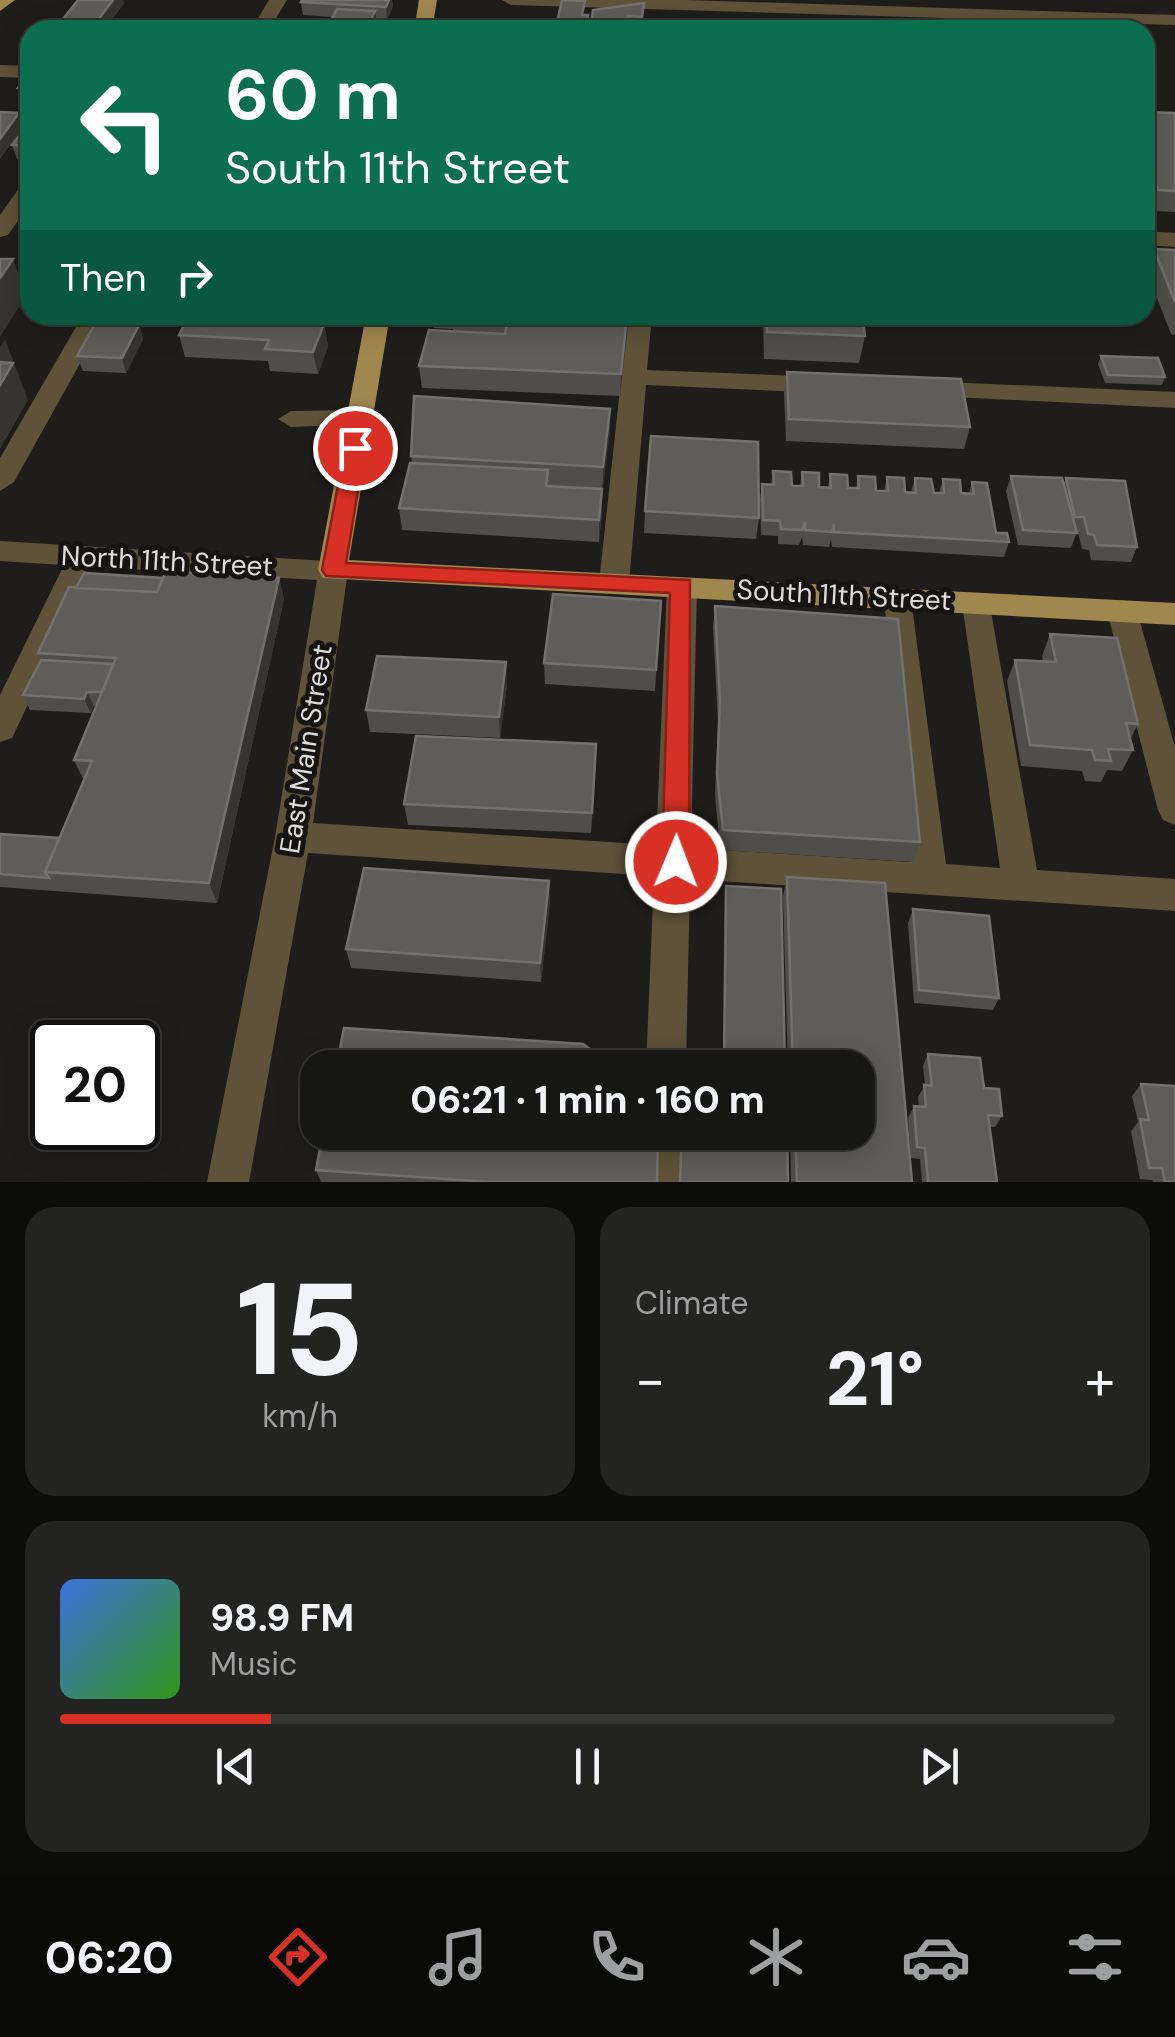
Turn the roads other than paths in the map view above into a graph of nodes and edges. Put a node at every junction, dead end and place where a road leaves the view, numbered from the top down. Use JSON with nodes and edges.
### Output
{"nodes":[{"id":1,"x":6,"y":0,"type":"edge"},
{"id":2,"x":511,"y":0,"type":"edge"},
{"id":3,"x":1168,"y":0,"type":"edge"},
{"id":4,"x":546,"y":2,"type":"edge"},
{"id":5,"x":651,"y":3,"type":"edge"},
{"id":6,"x":0,"y":6,"type":"edge"},
{"id":7,"x":1175,"y":16,"type":"edge"},
{"id":8,"x":20,"y":204,"type":"edge"},
{"id":9,"x":0,"y":230,"type":"edge"},
{"id":10,"x":89,"y":325,"type":"edge"},
{"id":11,"x":376,"y":325,"type":"edge"},
{"id":12,"x":639,"y":325,"type":"edge"},
{"id":13,"x":634,"y":376,"type":"junction"},
{"id":14,"x":847,"y":386,"type":"edge"},
{"id":15,"x":905,"y":388,"type":"edge"},
{"id":16,"x":1175,"y":400,"type":"edge"},
{"id":17,"x":360,"y":418,"type":"junction"},
{"id":18,"x":291,"y":419,"type":"dead end"},
{"id":19,"x":0,"y":482,"type":"edge"},
{"id":20,"x":0,"y":552,"type":"edge"},
{"id":21,"x":84,"y":556,"type":"junction"},
{"id":22,"x":334,"y":570,"type":"junction"},
{"id":23,"x":614,"y":583,"type":"junction"},
{"id":24,"x":682,"y":586,"type":"junction"},
{"id":25,"x":900,"y":598,"type":"junction"},
{"id":26,"x":977,"y":603,"type":"junction"},
{"id":27,"x":1122,"y":611,"type":"junction"},
{"id":28,"x":1175,"y":614,"type":"edge"},
{"id":29,"x":0,"y":729,"type":"edge"},
{"id":30,"x":1175,"y":810,"type":"edge"},
{"id":31,"x":294,"y":837,"type":"junction"},
{"id":32,"x":676,"y":862,"type":"junction"},
{"id":33,"x":930,"y":878,"type":"junction"},
{"id":34,"x":1021,"y":884,"type":"junction"},
{"id":35,"x":1175,"y":895,"type":"edge"},
{"id":36,"x":667,"y":1050,"type":"edge"},
{"id":37,"x":662,"y":1150,"type":"edge"},
{"id":38,"x":228,"y":1182,"type":"edge"},
{"id":39,"x":660,"y":1182,"type":"edge"}],
"edges":[{"from":1,"to":6,"type":"main road"},
{"from":2,"to":4,"type":"street"},
{"from":3,"to":7,"type":"street"},
{"from":4,"to":5,"type":"street"},
{"from":5,"to":7,"type":"street"},
{"from":8,"to":9,"type":"street"},
{"from":10,"to":19,"type":"street"},
{"from":11,"to":17,"type":"main road","name":"East Main Street"},
{"from":12,"to":13,"type":"street"},
{"from":13,"to":14,"type":"street"},
{"from":13,"to":23,"type":"street"},
{"from":15,"to":16,"type":"street"},
{"from":17,"to":18,"type":"street"},
{"from":17,"to":22,"type":"main road","name":"East Main Street"},
{"from":20,"to":21,"type":"street","name":"North 11th Street"},
{"from":21,"to":22,"type":"street","name":"North 11th Street"},
{"from":21,"to":29,"type":"street"},
{"from":22,"to":23,"type":"main road","name":"South 11th Street"},
{"from":22,"to":31,"type":"street","name":"East Main Street"},
{"from":23,"to":24,"type":"main road","name":"South 11th Street"},
{"from":24,"to":25,"type":"main road","name":"South 11th Street"},
{"from":24,"to":32,"type":"street"},
{"from":25,"to":26,"type":"main road","name":"South 11th Street"},
{"from":25,"to":33,"type":"street"},
{"from":26,"to":27,"type":"main road","name":"South 11th Street"},
{"from":26,"to":34,"type":"street"},
{"from":27,"to":28,"type":"main road","name":"South 11th Street"},
{"from":27,"to":30,"type":"street"},
{"from":31,"to":32,"type":"street"},
{"from":31,"to":38,"type":"street","name":"East Main Street"},
{"from":32,"to":33,"type":"street"},
{"from":32,"to":36,"type":"street"},
{"from":33,"to":34,"type":"street"},
{"from":34,"to":35,"type":"street"},
{"from":37,"to":39,"type":"street"}]}
